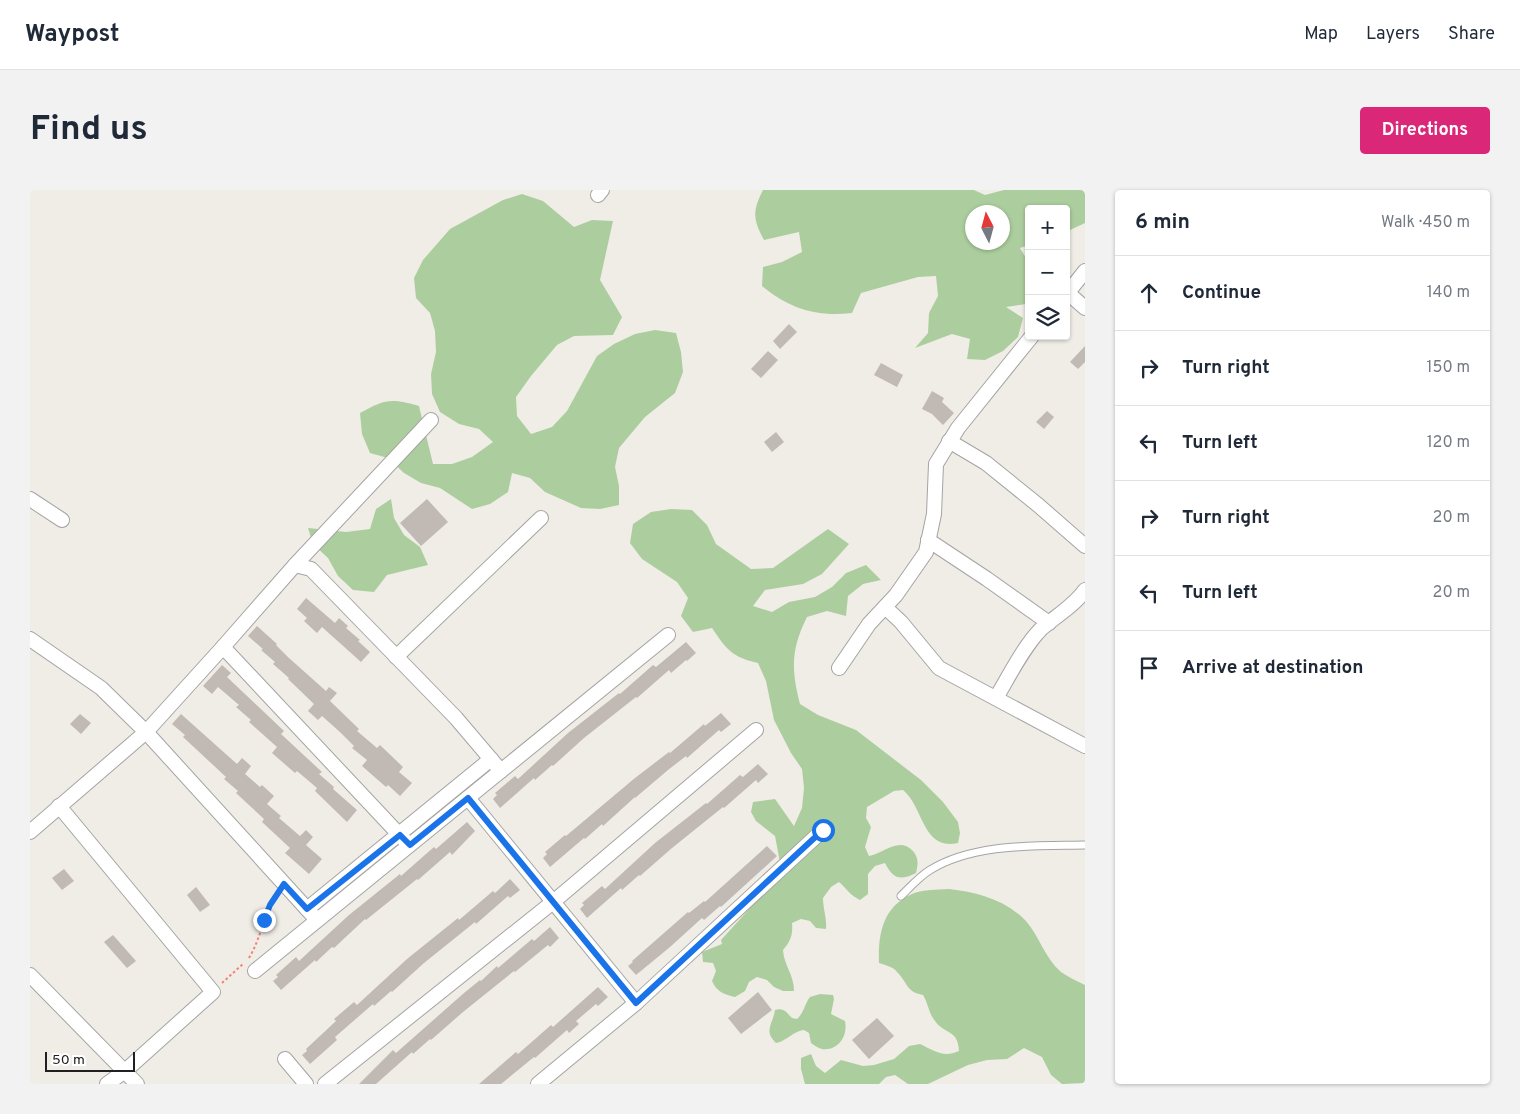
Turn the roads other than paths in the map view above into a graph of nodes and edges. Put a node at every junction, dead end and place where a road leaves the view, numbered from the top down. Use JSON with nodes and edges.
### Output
{"nodes":[{"id":1,"x":1085,"y":271,"type":"edge"},
{"id":2,"x":1070,"y":290,"type":"edge"},
{"id":3,"x":1068,"y":295,"type":"edge"},
{"id":4,"x":1085,"y":308,"type":"edge"},
{"id":5,"x":1029,"y":340,"type":"edge"},
{"id":6,"x":431,"y":420,"type":"dead end"},
{"id":7,"x":949,"y":441,"type":"junction"},
{"id":8,"x":30,"y":499,"type":"edge"},
{"id":9,"x":541,"y":518,"type":"dead end"},
{"id":10,"x":62,"y":520,"type":"dead end"},
{"id":11,"x":928,"y":540,"type":"junction"},
{"id":12,"x":1085,"y":546,"type":"edge"},
{"id":13,"x":295,"y":565,"type":"junction"},
{"id":14,"x":1085,"y":590,"type":"edge"},
{"id":15,"x":1080,"y":603,"type":"edge"},
{"id":16,"x":885,"y":607,"type":"junction"},
{"id":17,"x":1049,"y":623,"type":"junction"},
{"id":18,"x":668,"y":635,"type":"dead end"},
{"id":19,"x":30,"y":639,"type":"edge"},
{"id":20,"x":223,"y":647,"type":"junction"},
{"id":21,"x":396,"y":657,"type":"junction"},
{"id":22,"x":839,"y":668,"type":"dead end"},
{"id":23,"x":996,"y":698,"type":"junction"},
{"id":24,"x":756,"y":730,"type":"dead end"},
{"id":25,"x":146,"y":732,"type":"junction"},
{"id":26,"x":1085,"y":746,"type":"edge"},
{"id":27,"x":490,"y":759,"type":"junction"},
{"id":28,"x":501,"y":771,"type":"junction"},
{"id":29,"x":468,"y":798,"type":"junction"},
{"id":30,"x":59,"y":806,"type":"junction"},
{"id":31,"x":823,"y":830,"type":"dead end"},
{"id":32,"x":30,"y":832,"type":"edge"},
{"id":33,"x":405,"y":840,"type":"junction"},
{"id":34,"x":1085,"y":845,"type":"edge"},
{"id":35,"x":901,"y":896,"type":"dead end"},
{"id":36,"x":553,"y":902,"type":"junction"},
{"id":37,"x":307,"y":909,"type":"junction"},
{"id":38,"x":317,"y":920,"type":"junction"},
{"id":39,"x":255,"y":971,"type":"dead end"},
{"id":40,"x":30,"y":975,"type":"edge"},
{"id":41,"x":636,"y":1003,"type":"junction"},
{"id":42,"x":285,"y":1058,"type":"dead end"},
{"id":43,"x":125,"y":1070,"type":"junction"},
{"id":44,"x":107,"y":1084,"type":"edge"},
{"id":45,"x":137,"y":1084,"type":"edge"},
{"id":46,"x":306,"y":1084,"type":"edge"},
{"id":47,"x":325,"y":1084,"type":"edge"},
{"id":48,"x":538,"y":1084,"type":"edge"}],
"edges":[{"from":1,"to":2,"type":"street"},
{"from":3,"to":4,"type":"street"},
{"from":5,"to":7,"type":"street"},
{"from":6,"to":13,"type":"street"},
{"from":7,"to":11,"type":"street"},
{"from":7,"to":12,"type":"street"},
{"from":8,"to":10,"type":"street"},
{"from":9,"to":21,"type":"street"},
{"from":11,"to":16,"type":"street"},
{"from":11,"to":17,"type":"street"},
{"from":13,"to":20,"type":"street"},
{"from":13,"to":21,"type":"street"},
{"from":14,"to":15,"type":"street"},
{"from":15,"to":17,"type":"street"},
{"from":16,"to":22,"type":"street"},
{"from":16,"to":23,"type":"street"},
{"from":17,"to":23,"type":"street"},
{"from":18,"to":28,"type":"street"},
{"from":19,"to":25,"type":"street"},
{"from":20,"to":25,"type":"street"},
{"from":20,"to":33,"type":"street"},
{"from":21,"to":27,"type":"street"},
{"from":23,"to":26,"type":"street"},
{"from":24,"to":36,"type":"street"},
{"from":25,"to":30,"type":"street"},
{"from":25,"to":37,"type":"street"},
{"from":27,"to":28,"type":"street"},
{"from":27,"to":33,"type":"street"},
{"from":28,"to":29,"type":"street"},
{"from":29,"to":33,"type":"street"},
{"from":29,"to":36,"type":"street"},
{"from":30,"to":32,"type":"street"},
{"from":30,"to":43,"type":"street"},
{"from":31,"to":41,"type":"street"},
{"from":33,"to":37,"type":"street"},
{"from":33,"to":38,"type":"street"},
{"from":34,"to":35,"type":"lane"},
{"from":36,"to":41,"type":"street"},
{"from":36,"to":47,"type":"street"},
{"from":37,"to":38,"type":"street"},
{"from":38,"to":39,"type":"street"},
{"from":40,"to":43,"type":"street"},
{"from":41,"to":48,"type":"street"},
{"from":42,"to":46,"type":"street"},
{"from":43,"to":44,"type":"street"},
{"from":43,"to":45,"type":"street"}]}
